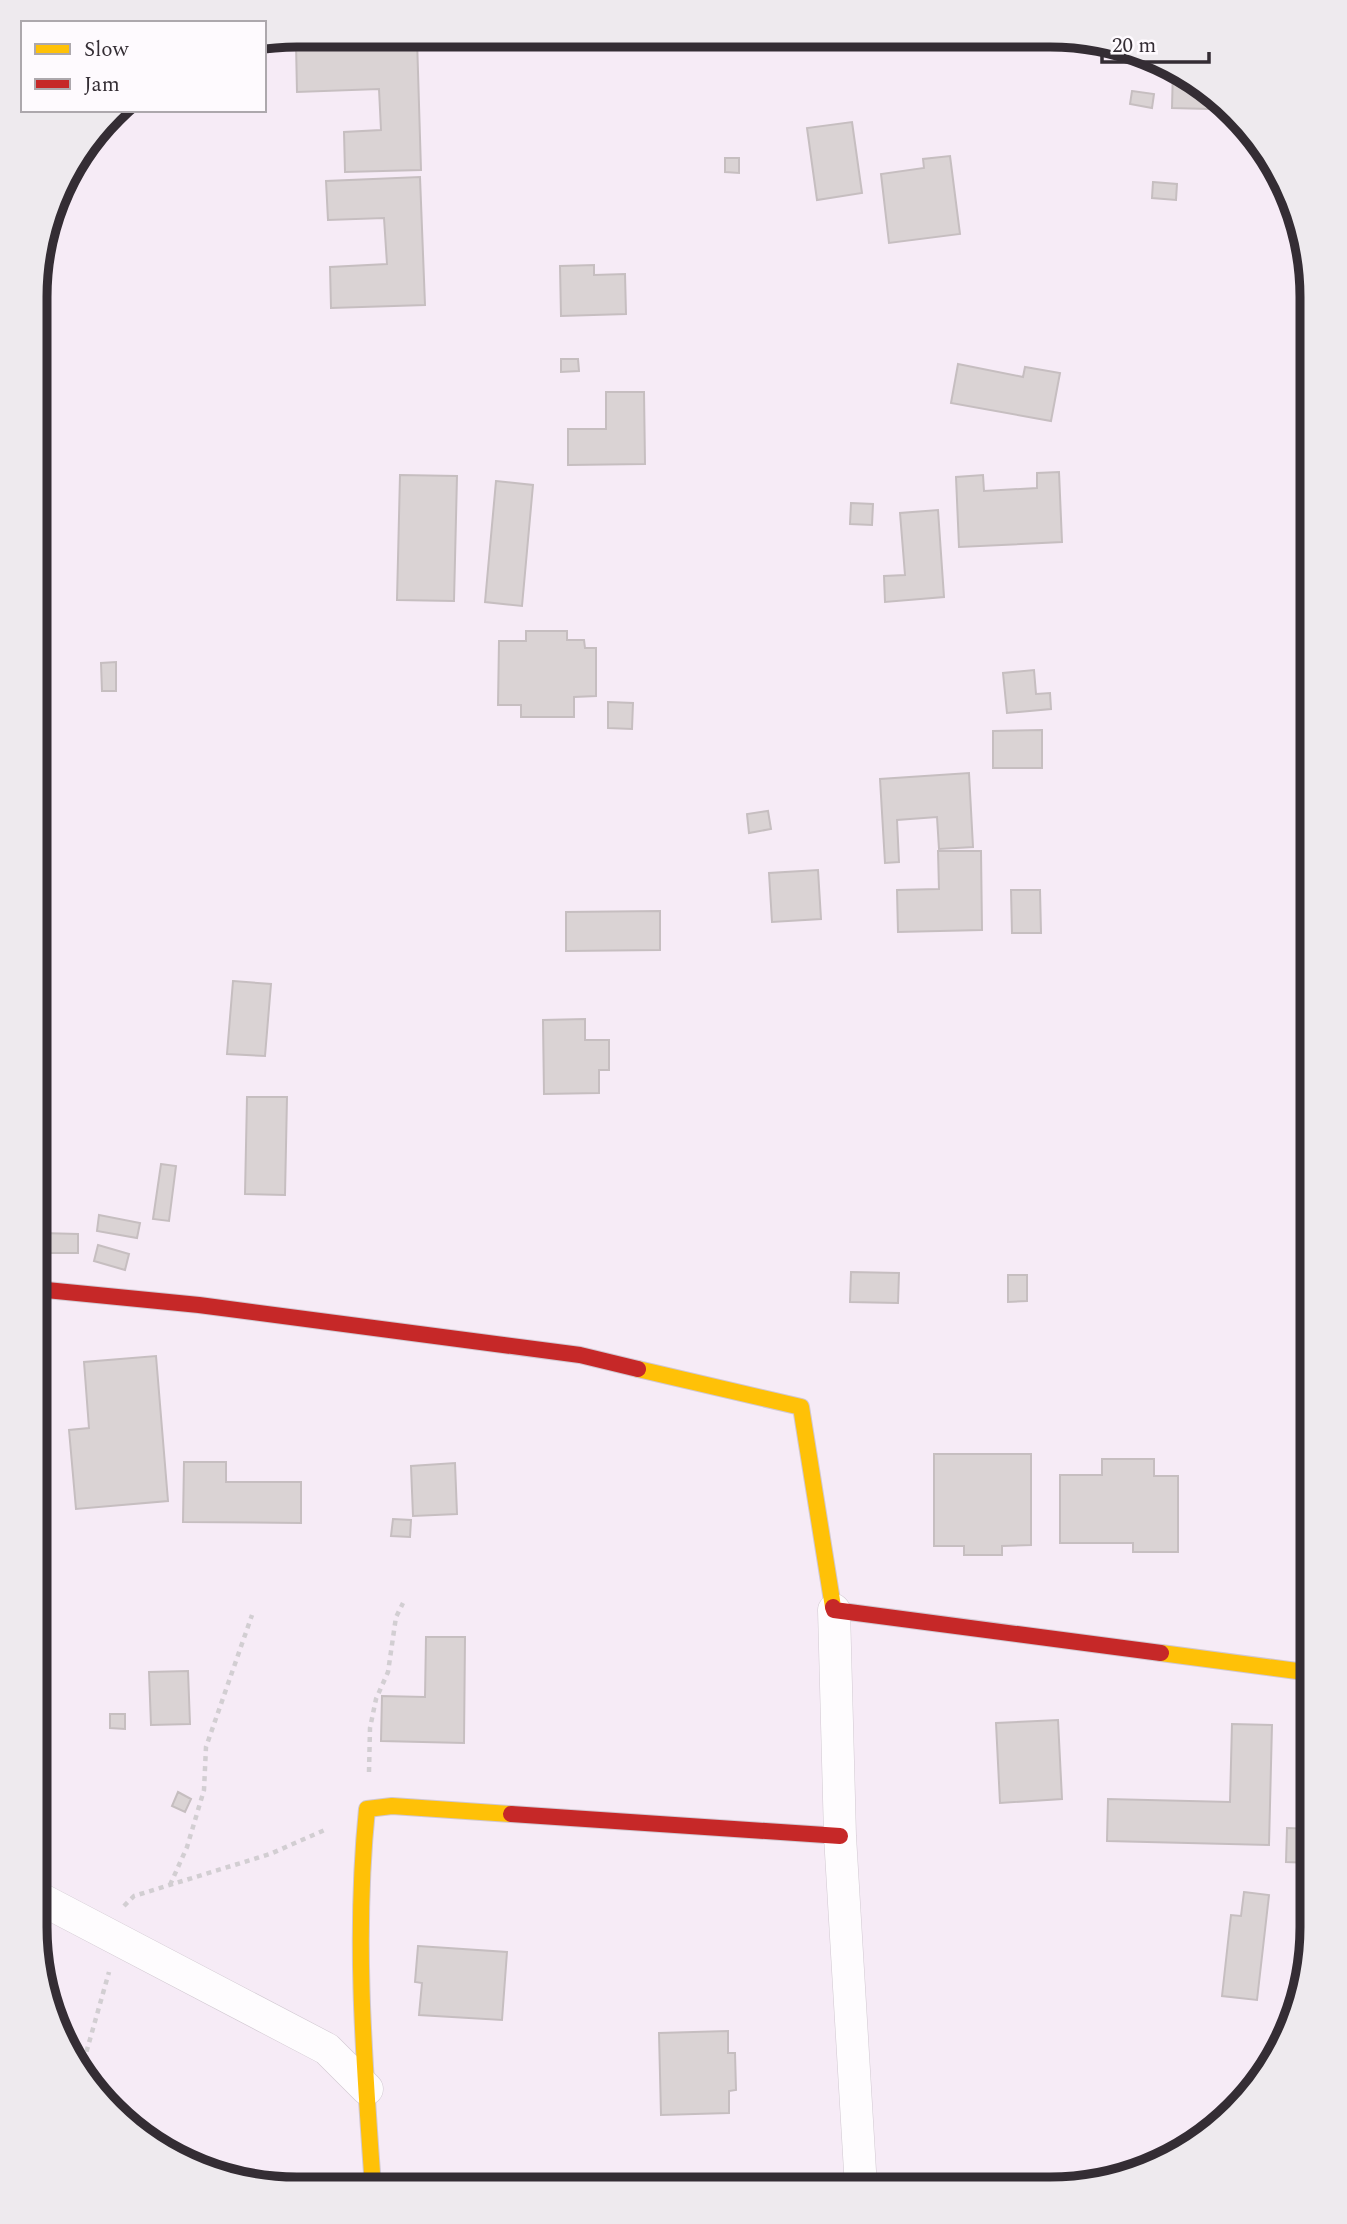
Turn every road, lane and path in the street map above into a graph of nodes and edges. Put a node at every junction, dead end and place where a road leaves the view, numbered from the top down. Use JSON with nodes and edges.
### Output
{"nodes":[{"id":1,"x":47,"y":1290,"type":"edge"},
{"id":2,"x":403,"y":1603,"type":"dead end"},
{"id":3,"x":834,"y":1610,"type":"junction"},
{"id":4,"x":252,"y":1615,"type":"dead end"},
{"id":5,"x":1300,"y":1672,"type":"edge"},
{"id":6,"x":367,"y":1810,"type":"junction"},
{"id":7,"x":840,"y":1836,"type":"junction"},
{"id":8,"x":169,"y":1886,"type":"junction"},
{"id":9,"x":47,"y":1902,"type":"edge"},
{"id":10,"x":117,"y":1939,"type":"junction"},
{"id":11,"x":85,"y":2058,"type":"edge"},
{"id":12,"x":367,"y":2089,"type":"junction"},
{"id":13,"x":372,"y":2177,"type":"edge"},
{"id":14,"x":860,"y":2177,"type":"edge"}],
"edges":[{"from":1,"to":3,"type":"street"},
{"from":2,"to":6,"type":"path"},
{"from":3,"to":5,"type":"street"},
{"from":3,"to":7,"type":"street"},
{"from":4,"to":8,"type":"path"},
{"from":6,"to":7,"type":"street"},
{"from":6,"to":8,"type":"path"},
{"from":6,"to":12,"type":"street"},
{"from":7,"to":14,"type":"street"},
{"from":8,"to":10,"type":"path"},
{"from":9,"to":10,"type":"street"},
{"from":10,"to":11,"type":"path"},
{"from":10,"to":12,"type":"street"},
{"from":12,"to":13,"type":"street"}]}
